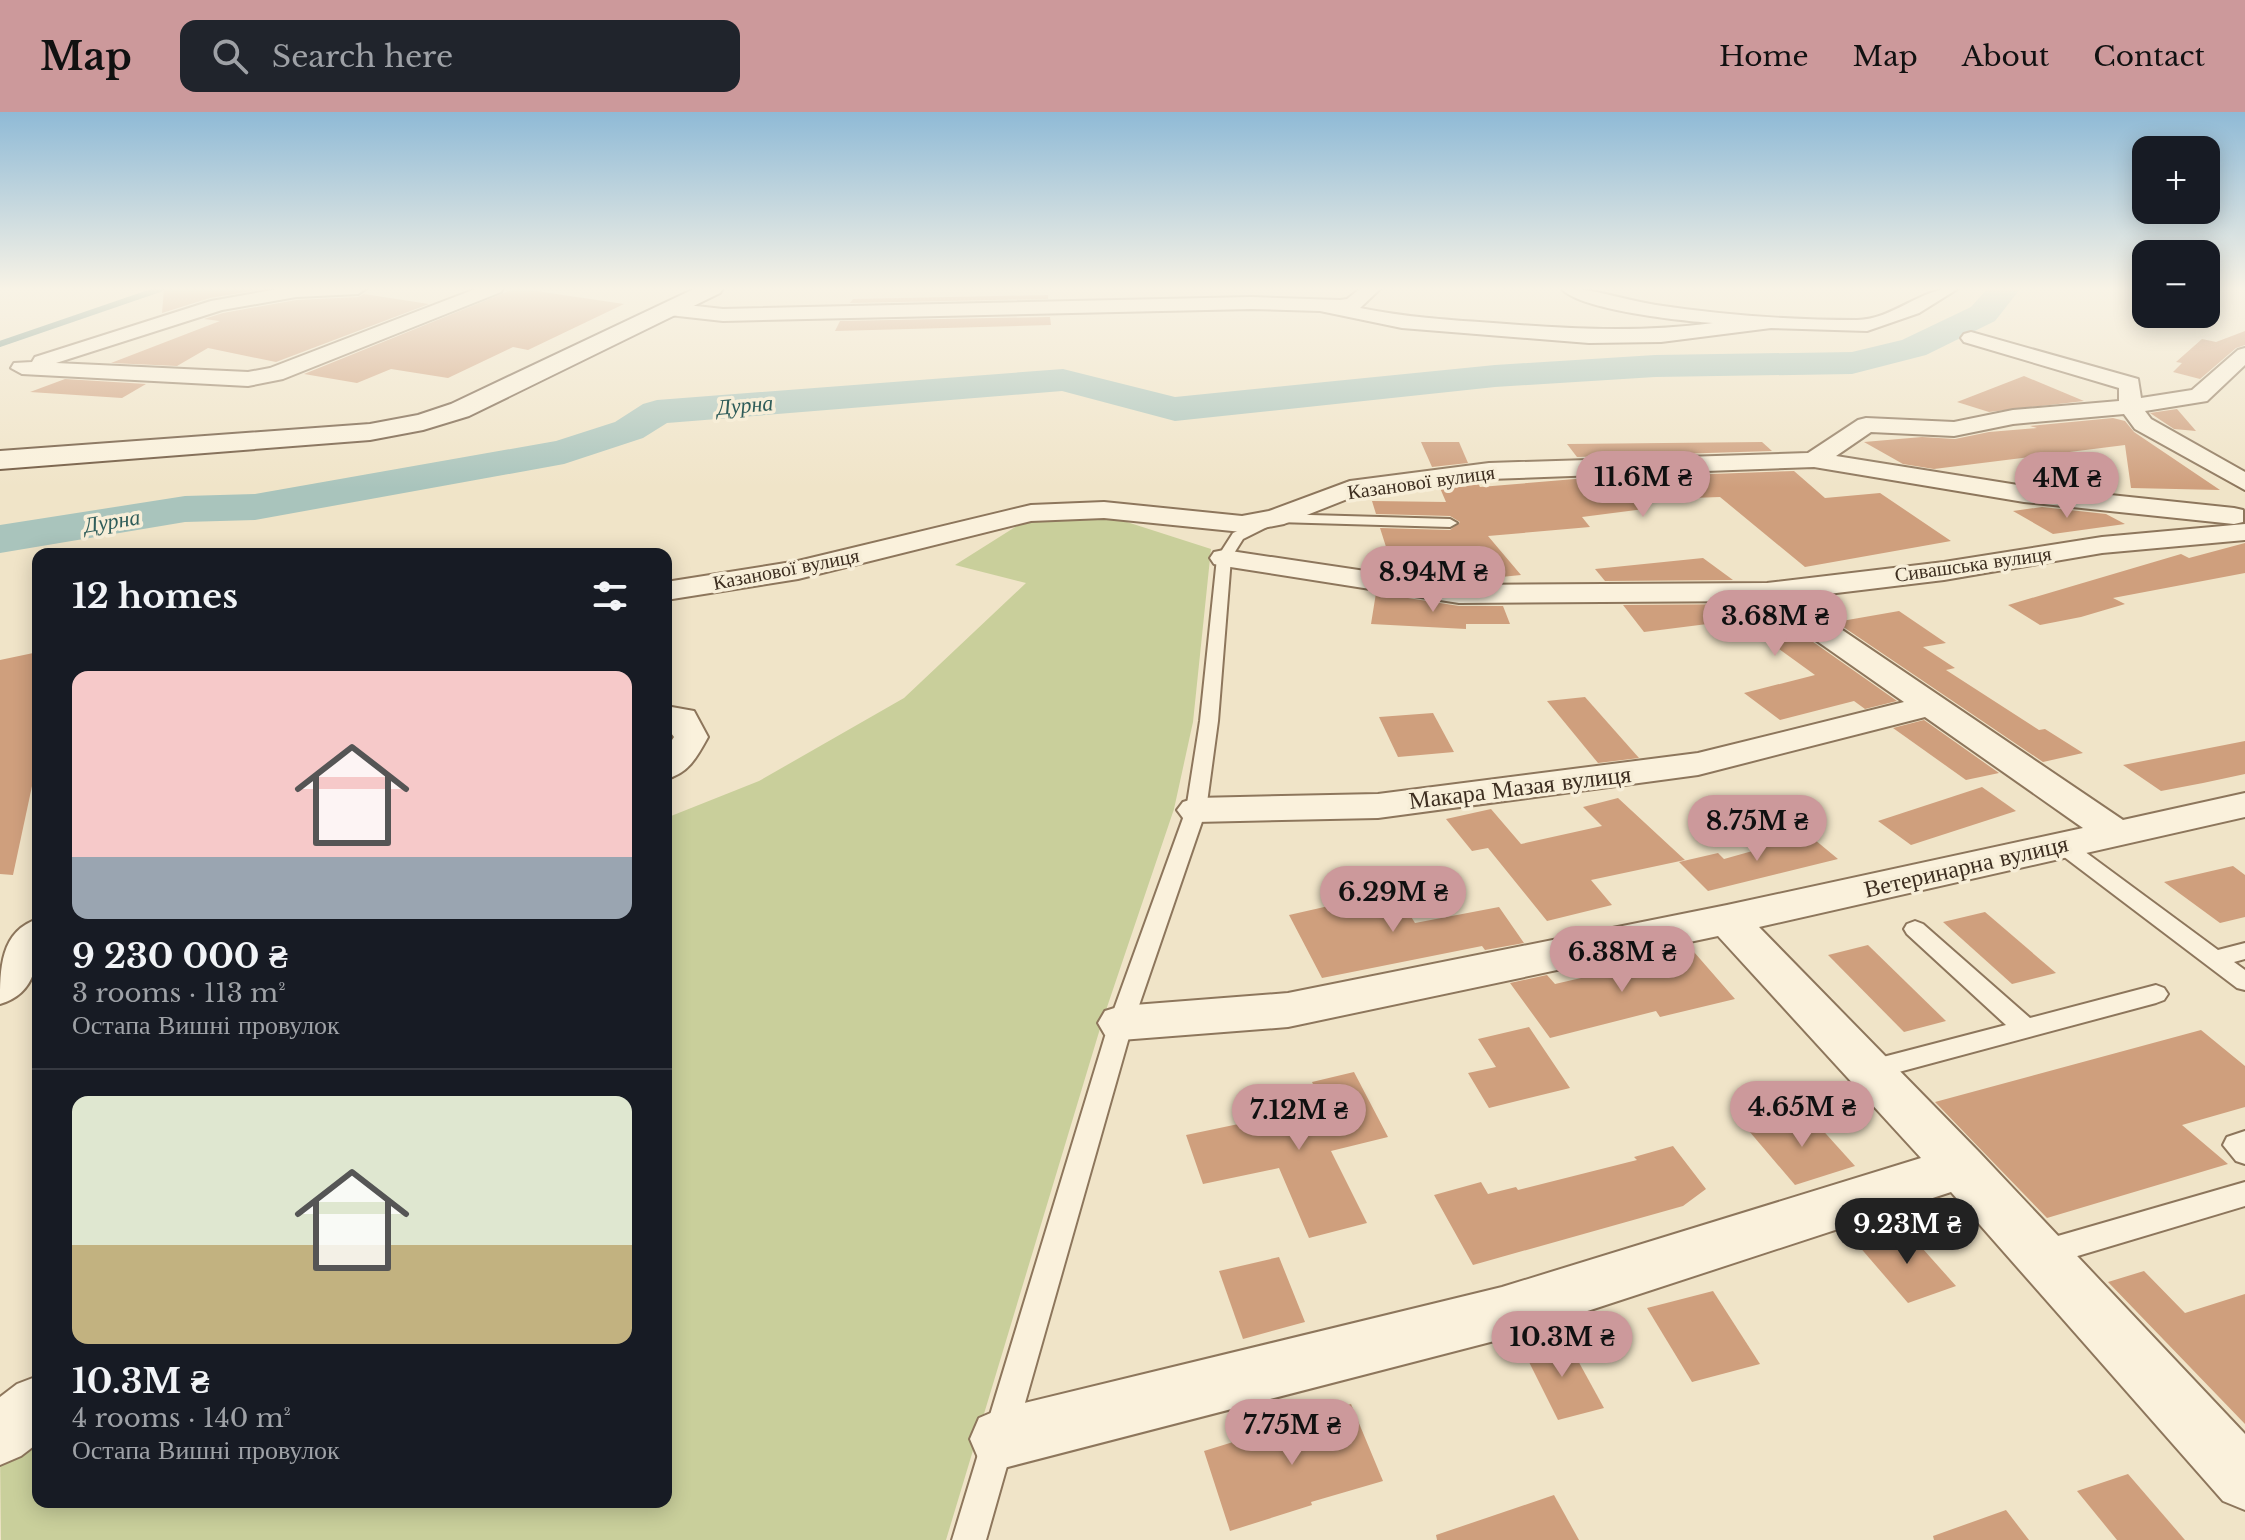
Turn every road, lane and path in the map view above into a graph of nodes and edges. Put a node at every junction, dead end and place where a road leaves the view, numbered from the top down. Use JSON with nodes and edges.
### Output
{"nodes":[{"id":1,"x":64,"y":355,"type":"edge"},
{"id":2,"x":324,"y":355,"type":"edge"},
{"id":3,"x":575,"y":355,"type":"edge"},
{"id":4,"x":2029,"y":355,"type":"edge"},
{"id":5,"x":2239,"y":365,"type":"edge"},
{"id":6,"x":22,"y":368,"type":"junction"},
{"id":7,"x":0,"y":376,"type":"edge"},
{"id":8,"x":2130,"y":407,"type":"junction"},
{"id":9,"x":0,"y":460,"type":"edge"},
{"id":10,"x":1814,"y":460,"type":"junction"},
{"id":11,"x":2245,"y":482,"type":"edge"},
{"id":12,"x":2245,"y":517,"type":"edge"},
{"id":13,"x":1275,"y":518,"type":"junction"},
{"id":14,"x":1450,"y":523,"type":"dead end"},
{"id":15,"x":2245,"y":532,"type":"edge"},
{"id":16,"x":1224,"y":558,"type":"junction"},
{"id":17,"x":672,"y":590,"type":"edge"},
{"id":18,"x":1767,"y":592,"type":"junction"},
{"id":19,"x":1931,"y":705,"type":"junction"},
{"id":20,"x":672,"y":717,"type":"edge"},
{"id":21,"x":672,"y":764,"type":"edge"},
{"id":22,"x":2245,"y":805,"type":"edge"},
{"id":23,"x":1196,"y":810,"type":"junction"},
{"id":24,"x":2116,"y":833,"type":"junction"},
{"id":25,"x":2062,"y":845,"type":"junction"},
{"id":26,"x":1727,"y":920,"type":"junction"},
{"id":27,"x":1915,"y":929,"type":"dead end"},
{"id":28,"x":32,"y":943,"type":"edge"},
{"id":29,"x":2245,"y":951,"type":"edge"},
{"id":30,"x":2215,"y":959,"type":"junction"},
{"id":31,"x":2245,"y":982,"type":"edge"},
{"id":32,"x":0,"y":988,"type":"edge"},
{"id":33,"x":2156,"y":994,"type":"dead end"},
{"id":34,"x":1121,"y":1023,"type":"junction"},
{"id":35,"x":2026,"y":1029,"type":"junction"},
{"id":36,"x":1869,"y":1070,"type":"junction"},
{"id":37,"x":2245,"y":1142,"type":"edge"},
{"id":38,"x":2245,"y":1153,"type":"edge"},
{"id":39,"x":1961,"y":1167,"type":"junction"},
{"id":40,"x":2245,"y":1194,"type":"edge"},
{"id":41,"x":2040,"y":1254,"type":"junction"},
{"id":42,"x":32,"y":1410,"type":"edge"},
{"id":43,"x":0,"y":1435,"type":"edge"},
{"id":44,"x":1000,"y":1439,"type":"junction"},
{"id":45,"x":2245,"y":1479,"type":"edge"},
{"id":46,"x":969,"y":1540,"type":"edge"}],
"edges":[{"from":1,"to":6,"type":"street"},
{"from":2,"to":6,"type":"street"},
{"from":3,"to":9,"type":"street"},
{"from":4,"to":8,"type":"street"},
{"from":5,"to":8,"type":"street"},
{"from":6,"to":7,"type":"street"},
{"from":8,"to":10,"type":"street"},
{"from":8,"to":11,"type":"street"},
{"from":10,"to":12,"type":"street"},
{"from":10,"to":13,"type":"street","name":"Казанової вулиця"},
{"from":13,"to":14,"type":"lane"},
{"from":13,"to":16,"type":"lane"},
{"from":13,"to":17,"type":"street","name":"Казанової вулиця"},
{"from":15,"to":18,"type":"street","name":"Сивашська вулиця"},
{"from":16,"to":18,"type":"street","name":"Сивашська вулиця"},
{"from":16,"to":23,"type":"lane"},
{"from":18,"to":19,"type":"street"},
{"from":19,"to":23,"type":"street","name":"Макара Мазая вулиця"},
{"from":19,"to":24,"type":"street"},
{"from":20,"to":21,"type":"street"},
{"from":22,"to":24,"type":"street","name":"Ветеринарна вулиця"},
{"from":23,"to":34,"type":"lane"},
{"from":24,"to":25,"type":"street","name":"Ветеринарна вулиця"},
{"from":25,"to":26,"type":"street","name":"Ветеринарна вулиця"},
{"from":25,"to":30,"type":"lane"},
{"from":26,"to":34,"type":"street","name":"Ветеринарна вулиця"},
{"from":26,"to":36,"type":"street"},
{"from":27,"to":35,"type":"lane"},
{"from":28,"to":32,"type":"street"},
{"from":29,"to":30,"type":"lane"},
{"from":30,"to":31,"type":"lane"},
{"from":33,"to":35,"type":"lane"},
{"from":34,"to":44,"type":"lane"},
{"from":35,"to":36,"type":"lane"},
{"from":36,"to":39,"type":"street"},
{"from":37,"to":38,"type":"lane"},
{"from":39,"to":41,"type":"street"},
{"from":39,"to":44,"type":"street"},
{"from":40,"to":41,"type":"lane"},
{"from":41,"to":45,"type":"street"},
{"from":42,"to":43,"type":"street"},
{"from":44,"to":46,"type":"lane"}]}
